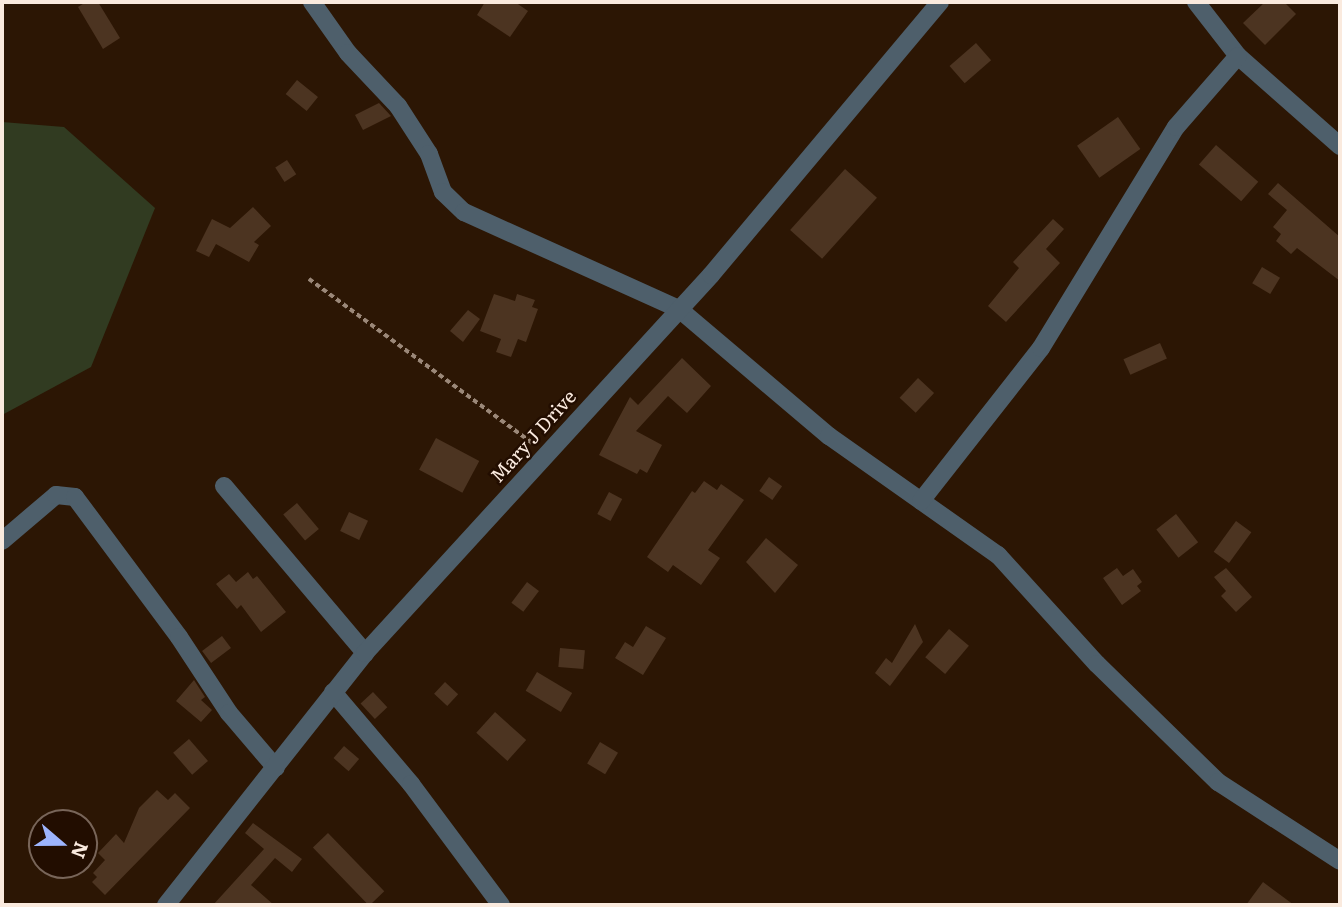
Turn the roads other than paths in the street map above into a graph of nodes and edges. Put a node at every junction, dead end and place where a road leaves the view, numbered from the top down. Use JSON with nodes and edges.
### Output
{"nodes":[{"id":1,"x":312,"y":2,"type":"edge"},
{"id":2,"x":940,"y":2,"type":"edge"},
{"id":3,"x":1196,"y":2,"type":"edge"},
{"id":4,"x":1238,"y":56,"type":"junction"},
{"id":5,"x":1340,"y":146,"type":"edge"},
{"id":6,"x":680,"y":309,"type":"junction"},
{"id":7,"x":224,"y":486,"type":"dead end"},
{"id":8,"x":921,"y":501,"type":"junction"},
{"id":9,"x":2,"y":541,"type":"edge"},
{"id":10,"x":365,"y":653,"type":"junction"},
{"id":11,"x":333,"y":692,"type":"junction"},
{"id":12,"x":276,"y":768,"type":"junction"},
{"id":13,"x":1340,"y":861,"type":"edge"},
{"id":14,"x":166,"y":905,"type":"edge"},
{"id":15,"x":501,"y":905,"type":"edge"}],
"edges":[{"from":1,"to":6,"type":"street"},
{"from":2,"to":6,"type":"street","name":"Mary J Drive"},
{"from":3,"to":4,"type":"street"},
{"from":4,"to":5,"type":"street"},
{"from":4,"to":8,"type":"street"},
{"from":6,"to":8,"type":"street"},
{"from":6,"to":10,"type":"street","name":"Mary J Drive"},
{"from":7,"to":10,"type":"street"},
{"from":8,"to":13,"type":"street"},
{"from":9,"to":12,"type":"street"},
{"from":10,"to":11,"type":"street","name":"Mary J Drive"},
{"from":11,"to":12,"type":"street","name":"Mary J Drive"},
{"from":11,"to":15,"type":"street"},
{"from":12,"to":14,"type":"street","name":"Mary J Drive"}]}
